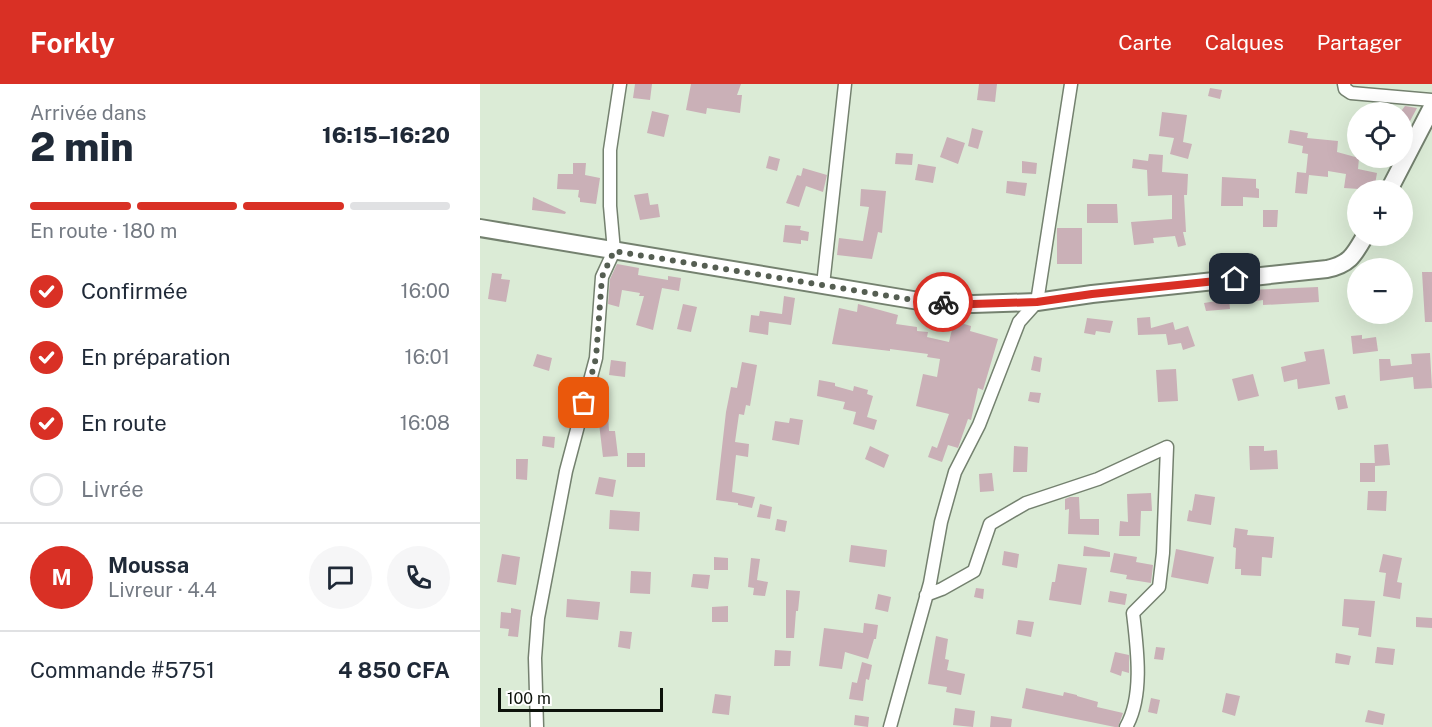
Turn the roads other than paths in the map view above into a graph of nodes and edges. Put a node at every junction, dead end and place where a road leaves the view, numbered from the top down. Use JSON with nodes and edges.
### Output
{"nodes":[{"id":1,"x":620,"y":84,"type":"edge"},
{"id":2,"x":845,"y":84,"type":"edge"},
{"id":3,"x":1071,"y":84,"type":"edge"},
{"id":4,"x":1344,"y":84,"type":"edge"},
{"id":5,"x":1432,"y":100,"type":"edge"},
{"id":6,"x":1432,"y":107,"type":"edge"},
{"id":7,"x":1394,"y":180,"type":"edge"},
{"id":8,"x":480,"y":228,"type":"edge"},
{"id":9,"x":1359,"y":246,"type":"edge"},
{"id":10,"x":614,"y":251,"type":"junction"},
{"id":11,"x":823,"y":285,"type":"junction"},
{"id":12,"x":1037,"y":302,"type":"junction"},
{"id":13,"x":926,"y":595,"type":"junction"},
{"id":14,"x":537,"y":727,"type":"edge"},
{"id":15,"x":890,"y":727,"type":"edge"},
{"id":16,"x":1126,"y":727,"type":"edge"}],
"edges":[{"from":1,"to":10,"type":"street"},
{"from":2,"to":11,"type":"street"},
{"from":3,"to":12,"type":"street"},
{"from":4,"to":5,"type":"street"},
{"from":6,"to":7,"type":"street"},
{"from":8,"to":10,"type":"street"},
{"from":9,"to":12,"type":"street"},
{"from":10,"to":11,"type":"street"},
{"from":10,"to":14,"type":"street"},
{"from":11,"to":12,"type":"street"},
{"from":12,"to":13,"type":"street"},
{"from":13,"to":15,"type":"street"},
{"from":13,"to":16,"type":"street"}]}
